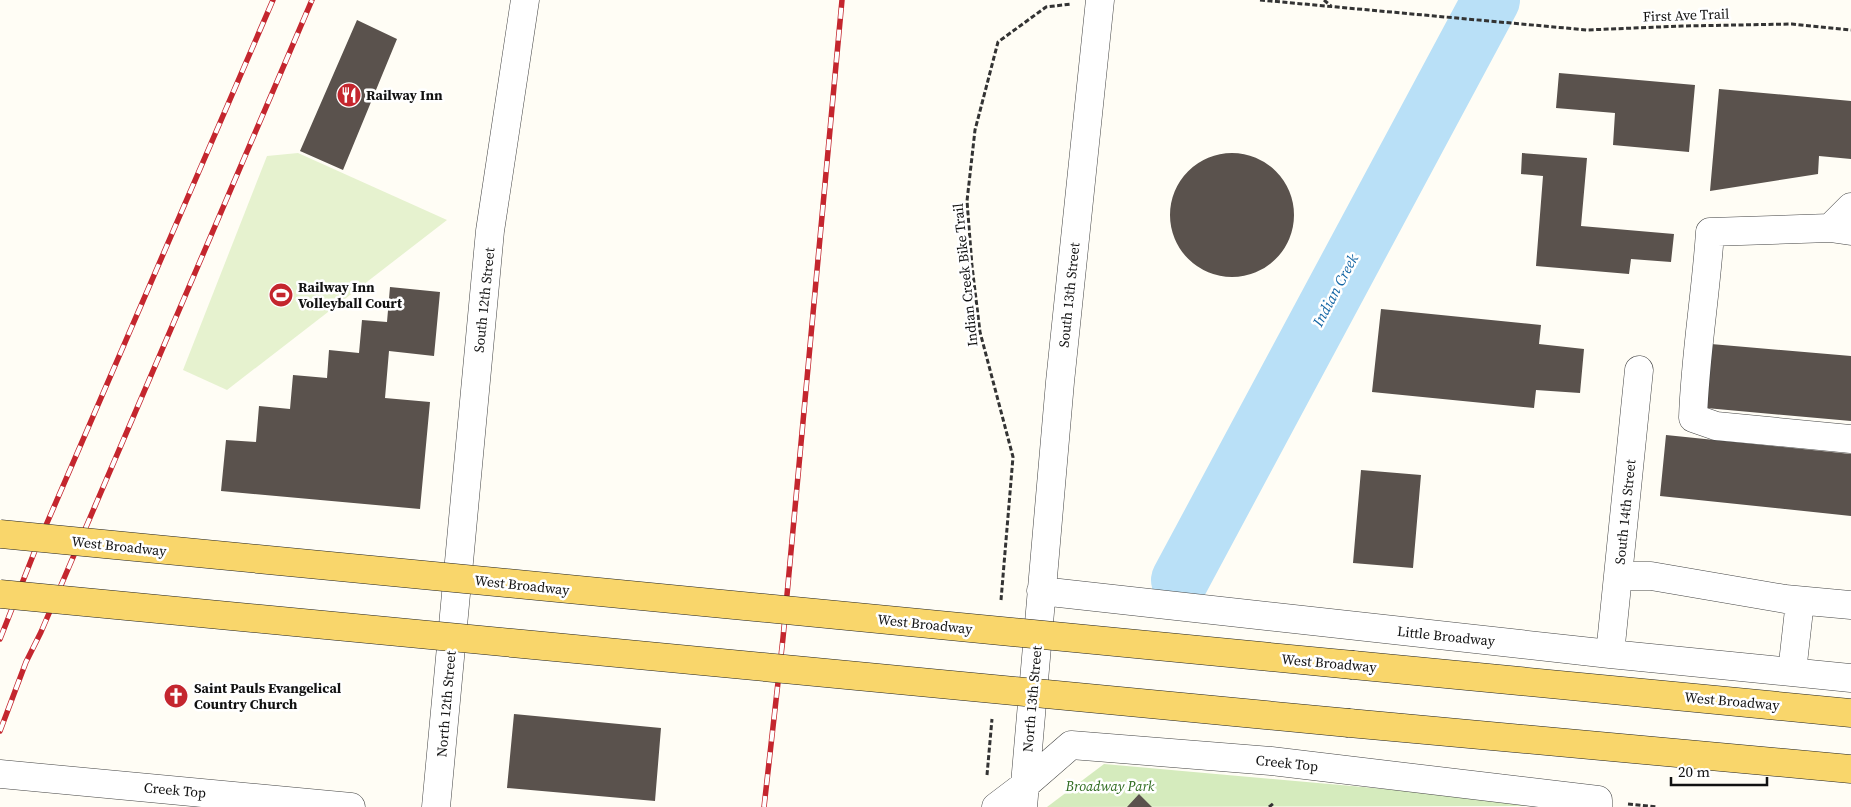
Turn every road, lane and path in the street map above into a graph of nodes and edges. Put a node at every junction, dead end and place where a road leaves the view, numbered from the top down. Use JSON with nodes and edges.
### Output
{"nodes":[{"id":1,"x":525,"y":0,"type":"edge"},
{"id":2,"x":1100,"y":0,"type":"edge"},
{"id":3,"x":1260,"y":0,"type":"edge"},
{"id":4,"x":1324,"y":0,"type":"edge"},
{"id":5,"x":1332,"y":6,"type":"junction"},
{"id":6,"x":1851,"y":30,"type":"edge"},
{"id":7,"x":1851,"y":207,"type":"edge"},
{"id":8,"x":1841,"y":230,"type":"edge"},
{"id":9,"x":1639,"y":370,"type":"dead end"},
{"id":10,"x":1851,"y":439,"type":"edge"},
{"id":11,"x":0,"y":534,"type":"edge"},
{"id":12,"x":1618,"y":576,"type":"junction"},
{"id":13,"x":1041,"y":591,"type":"junction"},
{"id":14,"x":0,"y":594,"type":"edge"},
{"id":15,"x":1800,"y":601,"type":"junction"},
{"id":16,"x":456,"y":602,"type":"joint"},
{"id":17,"x":1001,"y":602,"type":"dead end"},
{"id":18,"x":1851,"y":605,"type":"edge"},
{"id":19,"x":1610,"y":654,"type":"junction"},
{"id":20,"x":1792,"y":672,"type":"junction"},
{"id":21,"x":1851,"y":678,"type":"edge"},
{"id":22,"x":993,"y":709,"type":"dead end"},
{"id":23,"x":1851,"y":713,"type":"edge"},
{"id":24,"x":991,"y":738,"type":"dead end"},
{"id":25,"x":1851,"y":769,"type":"edge"},
{"id":26,"x":0,"y":774,"type":"edge"},
{"id":27,"x":1024,"y":796,"type":"edge"},
{"id":28,"x":1274,"y":803,"type":"dead end"},
{"id":29,"x":1598,"y":804,"type":"edge"},
{"id":30,"x":351,"y":807,"type":"edge"},
{"id":31,"x":436,"y":807,"type":"edge"},
{"id":32,"x":996,"y":807,"type":"edge"},
{"id":33,"x":1269,"y":807,"type":"edge"}],
"edges":[{"from":1,"to":16,"type":"street","name":"South 12th Street"},
{"from":2,"to":13,"type":"street","name":"South 13th Street"},
{"from":2,"to":17,"type":"path","name":"Indian Creek Bike Trail"},
{"from":3,"to":5,"type":"path","name":"First Ave Trail"},
{"from":4,"to":5,"type":"path"},
{"from":5,"to":6,"type":"path","name":"First Ave Trail"},
{"from":7,"to":8,"type":"street"},
{"from":8,"to":10,"type":"street"},
{"from":9,"to":12,"type":"street","name":"South 14th Street"},
{"from":11,"to":23,"type":"main road","name":"West Broadway","bridge":true},
{"from":12,"to":15,"type":"street"},
{"from":12,"to":19,"type":"street","name":"South 14th Street"},
{"from":13,"to":19,"type":"street","name":"Little Broadway"},
{"from":13,"to":27,"type":"street","name":"North 13th Street"},
{"from":14,"to":25,"type":"main road","bridge":true},
{"from":15,"to":18,"type":"street"},
{"from":15,"to":20,"type":"street"},
{"from":16,"to":31,"type":"street","name":"North 12th Street"},
{"from":19,"to":20,"type":"street","name":"Little Broadway"},
{"from":20,"to":21,"type":"street","name":"Little Broadway"},
{"from":22,"to":24,"type":"path"},
{"from":26,"to":30,"type":"street","name":"Creek Top"},
{"from":27,"to":29,"type":"street","name":"Creek Top"},
{"from":27,"to":32,"type":"street","name":"Creek Top"},
{"from":28,"to":33,"type":"path"}]}
